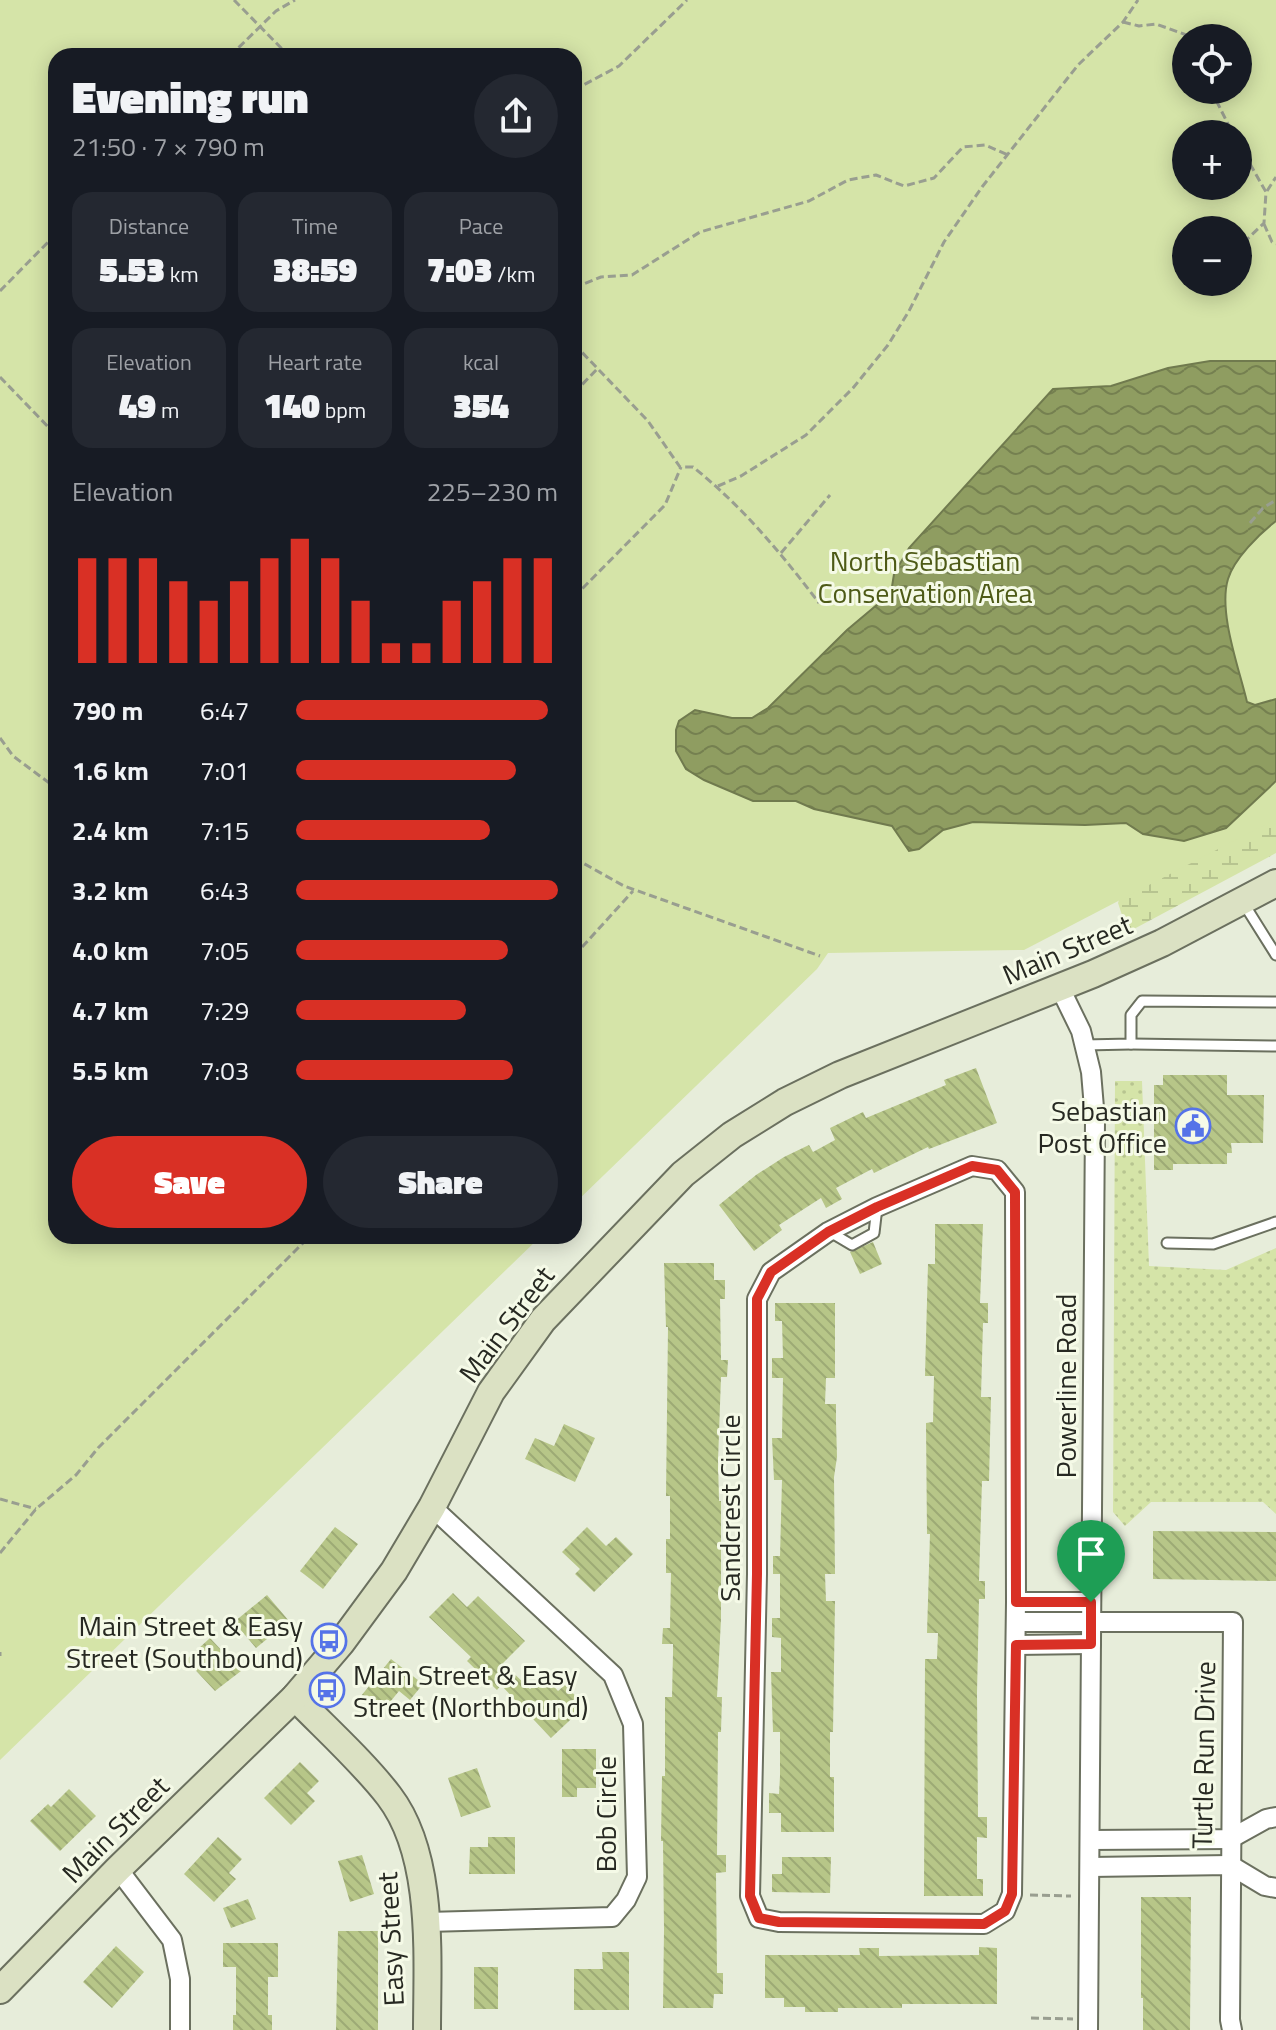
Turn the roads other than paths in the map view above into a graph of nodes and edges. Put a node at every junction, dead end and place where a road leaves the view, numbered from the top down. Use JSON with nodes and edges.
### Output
{"nodes":[{"id":1,"x":1276,"y":883,"type":"edge"},
{"id":2,"x":1242,"y":902,"type":"junction"},
{"id":3,"x":1276,"y":955,"type":"edge"},
{"id":4,"x":1060,"y":988,"type":"junction"},
{"id":5,"x":1276,"y":1002,"type":"edge"},
{"id":6,"x":1131,"y":1044,"type":"junction"},
{"id":7,"x":1084,"y":1045,"type":"junction"},
{"id":8,"x":1276,"y":1046,"type":"edge"},
{"id":9,"x":1276,"y":1222,"type":"edge"},
{"id":10,"x":1167,"y":1243,"type":"dead end"},
{"id":11,"x":432,"y":1507,"type":"junction"},
{"id":12,"x":1016,"y":1602,"type":"junction"},
{"id":13,"x":1091,"y":1602,"type":"junction"},
{"id":14,"x":1016,"y":1622,"type":"junction"},
{"id":15,"x":1091,"y":1622,"type":"junction"},
{"id":16,"x":1091,"y":1644,"type":"junction"},
{"id":17,"x":1016,"y":1645,"type":"junction"},
{"id":18,"x":295,"y":1697,"type":"junction"},
{"id":19,"x":1276,"y":1817,"type":"edge"},
{"id":20,"x":1230,"y":1839,"type":"junction"},
{"id":21,"x":1090,"y":1840,"type":"junction"},
{"id":22,"x":1230,"y":1865,"type":"junction"},
{"id":23,"x":1090,"y":1867,"type":"junction"},
{"id":24,"x":118,"y":1869,"type":"junction"},
{"id":25,"x":1276,"y":1888,"type":"edge"},
{"id":26,"x":427,"y":1922,"type":"junction"},
{"id":27,"x":0,"y":1990,"type":"edge"},
{"id":28,"x":1082,"y":2025,"type":"edge"},
{"id":29,"x":180,"y":2030,"type":"edge"},
{"id":30,"x":427,"y":2030,"type":"edge"},
{"id":31,"x":1232,"y":2030,"type":"edge"}],
"edges":[{"from":1,"to":2,"type":"street","name":"Main Street"},
{"from":2,"to":3,"type":"lane"},
{"from":2,"to":4,"type":"street","name":"Main Street"},
{"from":4,"to":7,"type":"street","name":"Powerline Road"},
{"from":4,"to":11,"type":"street","name":"Main Street"},
{"from":5,"to":6,"type":"lane"},
{"from":6,"to":7,"type":"lane"},
{"from":6,"to":8,"type":"lane"},
{"from":7,"to":13,"type":"street","name":"Powerline Road"},
{"from":9,"to":10,"type":"lane"},
{"from":11,"to":18,"type":"street","name":"Main Street"},
{"from":11,"to":26,"type":"street","name":"Bob Circle"},
{"from":12,"to":13,"type":"street"},
{"from":12,"to":14,"type":"street","name":"Sandcrest Circle"},
{"from":12,"to":17,"type":"street","name":"Sandcrest Circle"},
{"from":13,"to":15,"type":"street","name":"Powerline Road"},
{"from":14,"to":15,"type":"street"},
{"from":14,"to":17,"type":"street","name":"Sandcrest Circle"},
{"from":15,"to":16,"type":"street","name":"Powerline Road"},
{"from":15,"to":20,"type":"street","name":"Turtle Run Drive"},
{"from":16,"to":17,"type":"street"},
{"from":16,"to":21,"type":"street","name":"Powerline Road"},
{"from":18,"to":24,"type":"street","name":"Main Street"},
{"from":18,"to":26,"type":"street","name":"Easy Street"},
{"from":19,"to":20,"type":"street"},
{"from":20,"to":21,"type":"street"},
{"from":20,"to":22,"type":"street","name":"Turtle Run Drive"},
{"from":21,"to":23,"type":"street","name":"Powerline Road"},
{"from":22,"to":23,"type":"street"},
{"from":22,"to":25,"type":"street"},
{"from":22,"to":31,"type":"street","name":"Turtle Run Drive"},
{"from":23,"to":28,"type":"street","name":"Powerline Road"},
{"from":24,"to":27,"type":"street","name":"Main Street"},
{"from":24,"to":29,"type":"street"},
{"from":26,"to":30,"type":"street","name":"Easy Street"}]}
